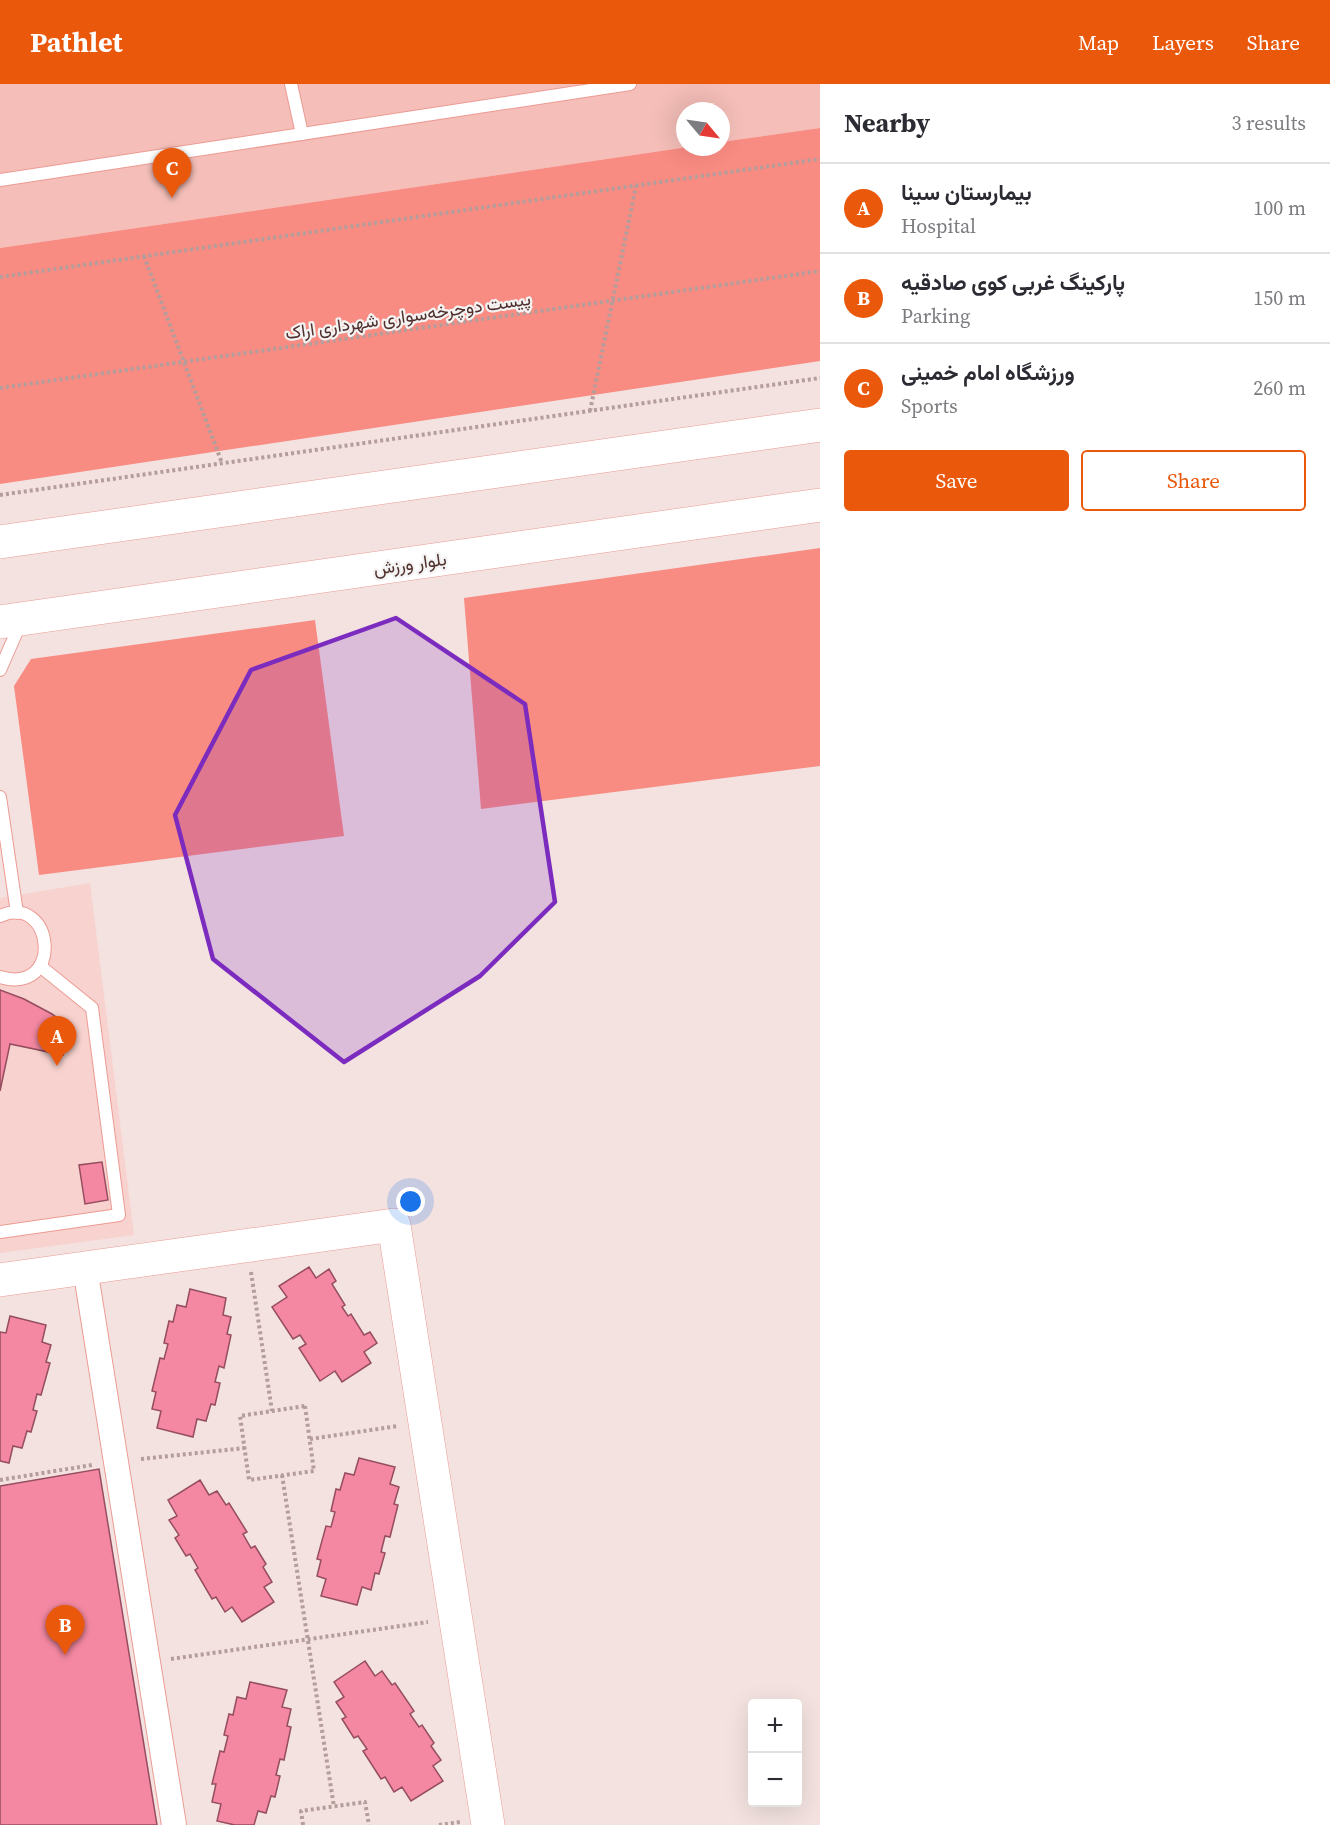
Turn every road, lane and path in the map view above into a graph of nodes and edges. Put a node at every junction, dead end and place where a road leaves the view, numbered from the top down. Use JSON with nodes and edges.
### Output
{"nodes":[{"id":1,"x":291,"y":84,"type":"edge"},
{"id":2,"x":630,"y":84,"type":"edge"},
{"id":3,"x":302,"y":134,"type":"junction"},
{"id":4,"x":820,"y":159,"type":"edge"},
{"id":5,"x":0,"y":180,"type":"edge"},
{"id":6,"x":636,"y":186,"type":"junction"},
{"id":7,"x":144,"y":256,"type":"junction"},
{"id":8,"x":820,"y":271,"type":"edge"},
{"id":9,"x":0,"y":277,"type":"edge"},
{"id":10,"x":612,"y":301,"type":"junction"},
{"id":11,"x":184,"y":362,"type":"junction"},
{"id":12,"x":820,"y":378,"type":"edge"},
{"id":13,"x":0,"y":388,"type":"edge"},
{"id":14,"x":590,"y":411,"type":"junction"},
{"id":15,"x":820,"y":425,"type":"edge"},
{"id":16,"x":222,"y":464,"type":"junction"},
{"id":17,"x":0,"y":495,"type":"edge"},
{"id":18,"x":820,"y":505,"type":"edge"},
{"id":19,"x":0,"y":542,"type":"edge"},
{"id":20,"x":11,"y":620,"type":"edge"},
{"id":21,"x":0,"y":670,"type":"edge"},
{"id":22,"x":0,"y":797,"type":"edge"},
{"id":23,"x":17,"y":913,"type":"junction"},
{"id":24,"x":0,"y":916,"type":"edge"},
{"id":25,"x":40,"y":966,"type":"junction"},
{"id":26,"x":0,"y":976,"type":"edge"},
{"id":27,"x":0,"y":1232,"type":"edge"},
{"id":28,"x":246,"y":1245,"type":"junction"},
{"id":29,"x":85,"y":1268,"type":"junction"},
{"id":30,"x":0,"y":1280,"type":"edge"},
{"id":31,"x":272,"y":1411,"type":"junction"},
{"id":32,"x":425,"y":1422,"type":"junction"},
{"id":33,"x":309,"y":1439,"type":"junction"},
{"id":34,"x":245,"y":1448,"type":"junction"},
{"id":35,"x":116,"y":1461,"type":"junction"},
{"id":36,"x":282,"y":1476,"type":"junction"},
{"id":37,"x":0,"y":1480,"type":"edge"},
{"id":38,"x":455,"y":1618,"type":"junction"},
{"id":39,"x":308,"y":1640,"type":"junction"},
{"id":40,"x":148,"y":1663,"type":"junction"},
{"id":41,"x":334,"y":1807,"type":"junction"},
{"id":42,"x":174,"y":1825,"type":"edge"},
{"id":43,"x":303,"y":1825,"type":"edge"},
{"id":44,"x":369,"y":1825,"type":"edge"},
{"id":45,"x":488,"y":1825,"type":"edge"}],
"edges":[{"from":1,"to":3,"type":"lane"},
{"from":2,"to":3,"type":"lane"},
{"from":3,"to":5,"type":"lane"},
{"from":4,"to":6,"type":"path"},
{"from":6,"to":7,"type":"path"},
{"from":6,"to":10,"type":"path"},
{"from":7,"to":9,"type":"path"},
{"from":7,"to":11,"type":"path"},
{"from":8,"to":10,"type":"path","name":"پیست دوچرخه‌سواری شهرداری اراک"},
{"from":10,"to":11,"type":"path","name":"پیست دوچرخه‌سواری شهرداری اراک"},
{"from":10,"to":14,"type":"path"},
{"from":11,"to":13,"type":"path","name":"پیست دوچرخه‌سواری شهرداری اراک"},
{"from":11,"to":16,"type":"path"},
{"from":12,"to":14,"type":"path"},
{"from":14,"to":16,"type":"path"},
{"from":15,"to":19,"type":"main road"},
{"from":16,"to":17,"type":"path"},
{"from":18,"to":20,"type":"main road","name":"بلوار ورزش"},
{"from":20,"to":21,"type":"lane"},
{"from":22,"to":23,"type":"lane"},
{"from":23,"to":24,"type":"lane"},
{"from":23,"to":25,"type":"lane"},
{"from":25,"to":26,"type":"lane"},
{"from":25,"to":27,"type":"lane"},
{"from":28,"to":29,"type":"main road"},
{"from":28,"to":31,"type":"path"},
{"from":28,"to":32,"type":"main road"},
{"from":29,"to":30,"type":"main road"},
{"from":29,"to":35,"type":"street"},
{"from":31,"to":33,"type":"path"},
{"from":31,"to":34,"type":"path"},
{"from":32,"to":33,"type":"path"},
{"from":32,"to":38,"type":"main road"},
{"from":33,"to":36,"type":"path"},
{"from":34,"to":35,"type":"path"},
{"from":34,"to":36,"type":"path"},
{"from":35,"to":37,"type":"path"},
{"from":35,"to":40,"type":"street"},
{"from":36,"to":39,"type":"path"},
{"from":38,"to":39,"type":"path"},
{"from":38,"to":45,"type":"main road"},
{"from":39,"to":40,"type":"path"},
{"from":39,"to":41,"type":"path"},
{"from":40,"to":42,"type":"street"},
{"from":41,"to":43,"type":"path"},
{"from":41,"to":44,"type":"path"}]}
